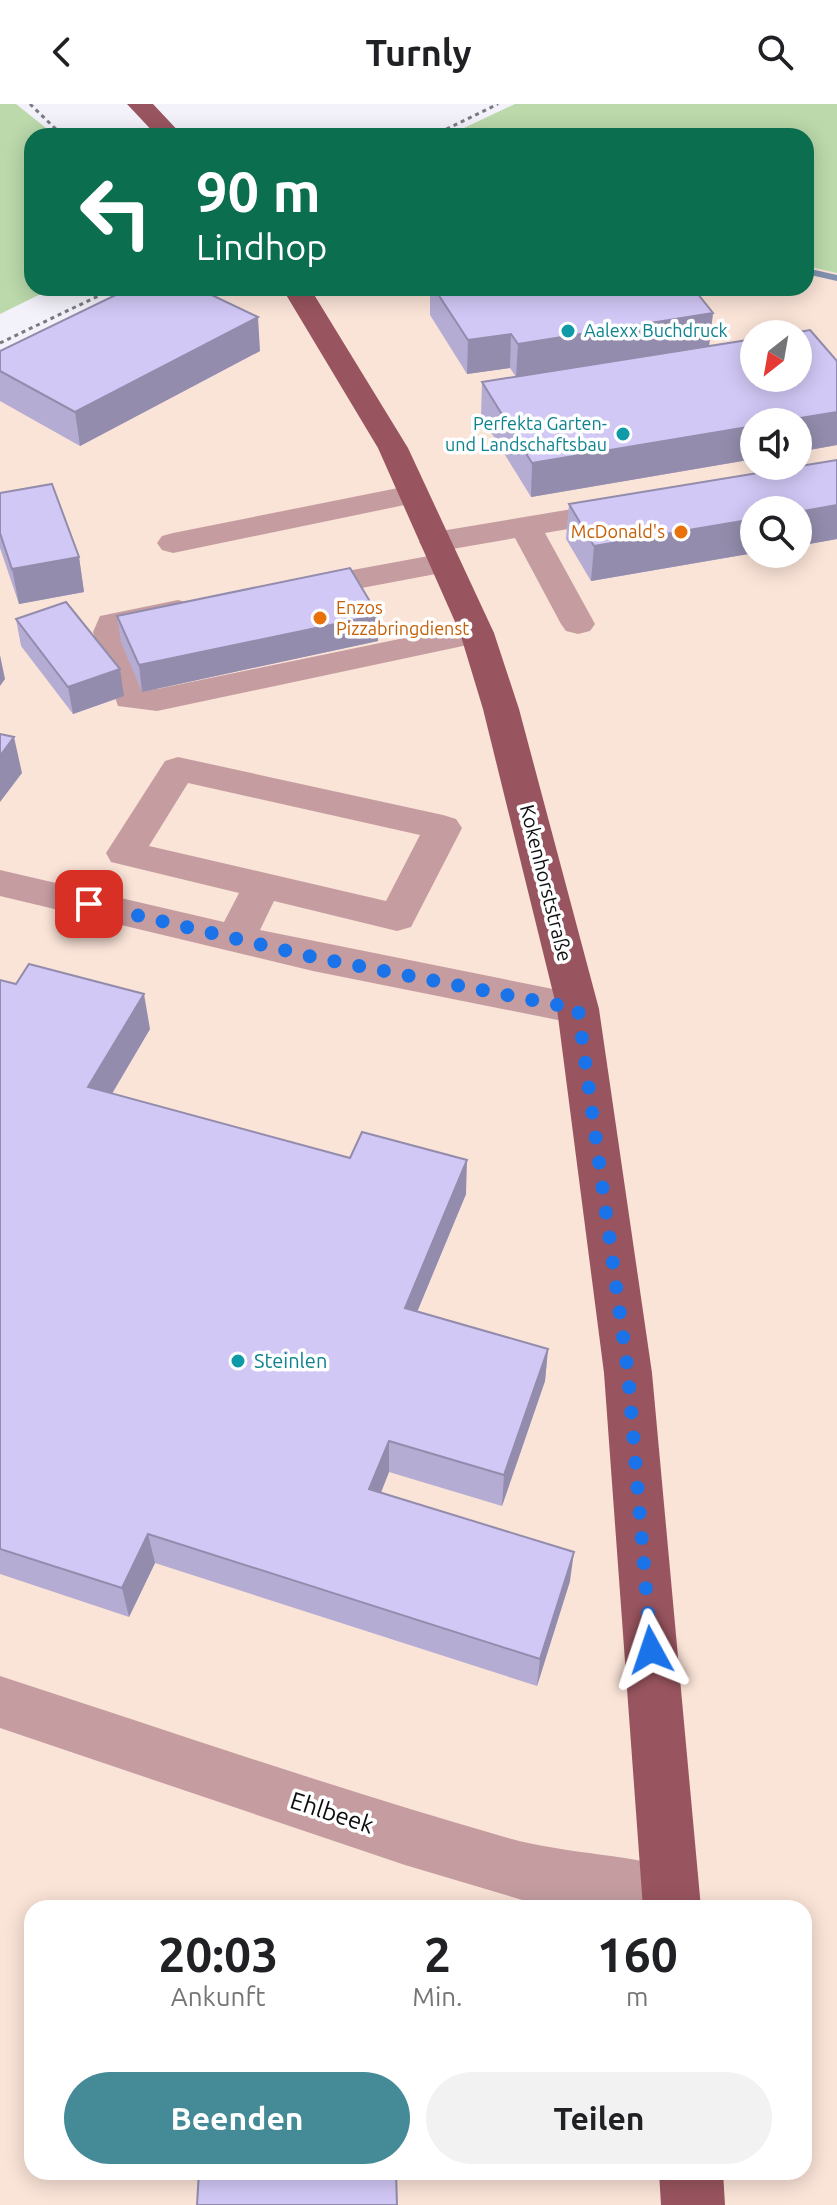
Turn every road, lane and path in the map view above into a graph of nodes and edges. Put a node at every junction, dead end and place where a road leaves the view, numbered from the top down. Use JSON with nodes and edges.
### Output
{"nodes":[{"id":1,"x":30,"y":104,"type":"edge"},
{"id":2,"x":139,"y":104,"type":"edge"},
{"id":3,"x":498,"y":104,"type":"edge"},
{"id":4,"x":55,"y":128,"type":"edge"},
{"id":5,"x":163,"y":128,"type":"edge"},
{"id":6,"x":448,"y":128,"type":"edge"},
{"id":7,"x":98,"y":296,"type":"edge"},
{"id":8,"x":301,"y":296,"type":"edge"},
{"id":9,"x":0,"y":343,"type":"edge"},
{"id":10,"x":413,"y":494,"type":"junction"},
{"id":11,"x":650,"y":506,"type":"edge"},
{"id":12,"x":525,"y":527,"type":"junction"},
{"id":13,"x":173,"y":543,"type":"dead end"},
{"id":14,"x":440,"y":552,"type":"junction"},
{"id":15,"x":261,"y":596,"type":"edge"},
{"id":16,"x":214,"y":604,"type":"edge"},
{"id":17,"x":578,"y":624,"type":"dead end"},
{"id":18,"x":477,"y":633,"type":"junction"},
{"id":19,"x":0,"y":883,"type":"edge"},
{"id":20,"x":262,"y":885,"type":"junction"},
{"id":21,"x":236,"y":939,"type":"junction"},
{"id":22,"x":578,"y":1009,"type":"junction"},
{"id":23,"x":0,"y":1702,"type":"edge"},
{"id":24,"x":661,"y":1900,"type":"edge"},
{"id":25,"x":672,"y":1900,"type":"edge"},
{"id":26,"x":691,"y":2180,"type":"edge"},
{"id":27,"x":693,"y":2205,"type":"edge"}],
"edges":[{"from":1,"to":4,"type":"path"},
{"from":2,"to":5,"type":"main road"},
{"from":3,"to":6,"type":"path"},
{"from":7,"to":9,"type":"path"},
{"from":8,"to":10,"type":"main road","name":"Kokenhorststraße"},
{"from":10,"to":13,"type":"street"},
{"from":10,"to":14,"type":"main road","name":"Kokenhorststraße"},
{"from":11,"to":12,"type":"street"},
{"from":12,"to":14,"type":"street"},
{"from":12,"to":17,"type":"street"},
{"from":14,"to":15,"type":"street"},
{"from":14,"to":18,"type":"main road","name":"Kokenhorststraße"},
{"from":16,"to":18,"type":"street"},
{"from":18,"to":22,"type":"main road","name":"Kokenhorststraße"},
{"from":19,"to":21,"type":"street"},
{"from":20,"to":20,"type":"street"},
{"from":20,"to":21,"type":"street"},
{"from":21,"to":22,"type":"street"},
{"from":22,"to":25,"type":"main road","name":"Kokenhorststraße"},
{"from":23,"to":24,"type":"street","name":"Ehlbeek"},
{"from":26,"to":27,"type":"main road"}]}
